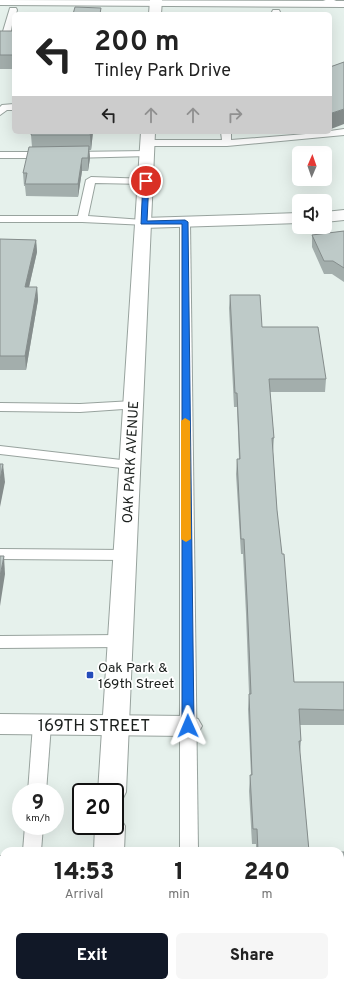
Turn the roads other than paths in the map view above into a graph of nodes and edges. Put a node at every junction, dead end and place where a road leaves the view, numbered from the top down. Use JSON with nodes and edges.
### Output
{"nodes":[{"id":1,"x":296,"y":0,"type":"edge"},
{"id":2,"x":327,"y":0,"type":"edge"},
{"id":3,"x":86,"y":1,"type":"edge"},
{"id":4,"x":0,"y":2,"type":"edge"},
{"id":5,"x":155,"y":7,"type":"edge"},
{"id":6,"x":342,"y":7,"type":"edge"},
{"id":7,"x":0,"y":10,"type":"edge"},
{"id":8,"x":278,"y":10,"type":"edge"},
{"id":9,"x":90,"y":12,"type":"edge"},
{"id":10,"x":12,"y":18,"type":"edge"},
{"id":11,"x":12,"y":38,"type":"edge"},
{"id":12,"x":12,"y":107,"type":"edge"},
{"id":13,"x":0,"y":112,"type":"edge"},
{"id":14,"x":344,"y":132,"type":"edge"},
{"id":15,"x":332,"y":133,"type":"edge"},
{"id":16,"x":226,"y":134,"type":"edge"},
{"id":17,"x":323,"y":134,"type":"edge"},
{"id":18,"x":148,"y":143,"type":"edge"},
{"id":19,"x":227,"y":143,"type":"junction"},
{"id":20,"x":0,"y":155,"type":"edge"},
{"id":21,"x":146,"y":181,"type":"junction"},
{"id":22,"x":344,"y":215,"type":"edge"},
{"id":23,"x":332,"y":216,"type":"edge"},
{"id":24,"x":292,"y":218,"type":"edge"},
{"id":25,"x":0,"y":219,"type":"edge"},
{"id":26,"x":82,"y":219,"type":"junction"},
{"id":27,"x":185,"y":222,"type":"junction"},
{"id":28,"x":143,"y":223,"type":"junction"},
{"id":29,"x":133,"y":405,"type":"junction"},
{"id":30,"x":0,"y":407,"type":"edge"},
{"id":31,"x":0,"y":450,"type":"edge"},
{"id":32,"x":130,"y":465,"type":"junction"},
{"id":33,"x":0,"y":554,"type":"edge"},
{"id":34,"x":125,"y":555,"type":"junction"},
{"id":35,"x":120,"y":641,"type":"junction"},
{"id":36,"x":0,"y":642,"type":"edge"},
{"id":37,"x":0,"y":724,"type":"edge"},
{"id":38,"x":42,"y":725,"type":"junction"},
{"id":39,"x":116,"y":726,"type":"junction"},
{"id":40,"x":188,"y":726,"type":"junction"},
{"id":41,"x":38,"y":783,"type":"edge"},
{"id":42,"x":113,"y":783,"type":"edge"},
{"id":43,"x":33,"y":835,"type":"edge"},
{"id":44,"x":110,"y":835,"type":"edge"},
{"id":45,"x":32,"y":847,"type":"edge"},
{"id":46,"x":109,"y":847,"type":"edge"},
{"id":47,"x":189,"y":847,"type":"edge"}],
"edges":[{"from":1,"to":8,"type":"lane"},
{"from":2,"to":6,"type":"lane"},
{"from":3,"to":4,"type":"street"},
{"from":3,"to":5,"type":"street"},
{"from":5,"to":8,"type":"street"},
{"from":5,"to":9,"type":"street"},
{"from":6,"to":8,"type":"street"},
{"from":7,"to":10,"type":"street"},
{"from":10,"to":11,"type":"lane"},
{"from":12,"to":13,"type":"lane"},
{"from":14,"to":15,"type":"lane"},
{"from":16,"to":19,"type":"lane"},
{"from":17,"to":19,"type":"lane"},
{"from":18,"to":19,"type":"lane"},
{"from":18,"to":20,"type":"lane"},
{"from":18,"to":21,"type":"street","name":"OAK PARK AVENUE"},
{"from":21,"to":26,"type":"lane"},
{"from":21,"to":28,"type":"street","name":"OAK PARK AVENUE"},
{"from":22,"to":23,"type":"street"},
{"from":24,"to":27,"type":"street"},
{"from":25,"to":26,"type":"lane"},
{"from":26,"to":28,"type":"lane"},
{"from":27,"to":28,"type":"street"},
{"from":27,"to":40,"type":"lane"},
{"from":28,"to":29,"type":"street","name":"OAK PARK AVENUE"},
{"from":29,"to":30,"type":"lane"},
{"from":29,"to":32,"type":"street","name":"OAK PARK AVENUE"},
{"from":31,"to":32,"type":"lane"},
{"from":32,"to":34,"type":"street","name":"OAK PARK AVENUE"},
{"from":33,"to":34,"type":"lane"},
{"from":34,"to":35,"type":"street","name":"OAK PARK AVENUE"},
{"from":35,"to":36,"type":"lane"},
{"from":35,"to":39,"type":"street","name":"OAK PARK AVENUE"},
{"from":37,"to":38,"type":"street","name":"169TH STREET"},
{"from":38,"to":39,"type":"street","name":"169TH STREET"},
{"from":38,"to":41,"type":"lane"},
{"from":39,"to":40,"type":"street","name":"169TH STREET"},
{"from":39,"to":42,"type":"street","name":"OAK PARK AVENUE"},
{"from":40,"to":47,"type":"lane"},
{"from":43,"to":45,"type":"lane"},
{"from":44,"to":46,"type":"street"}]}
